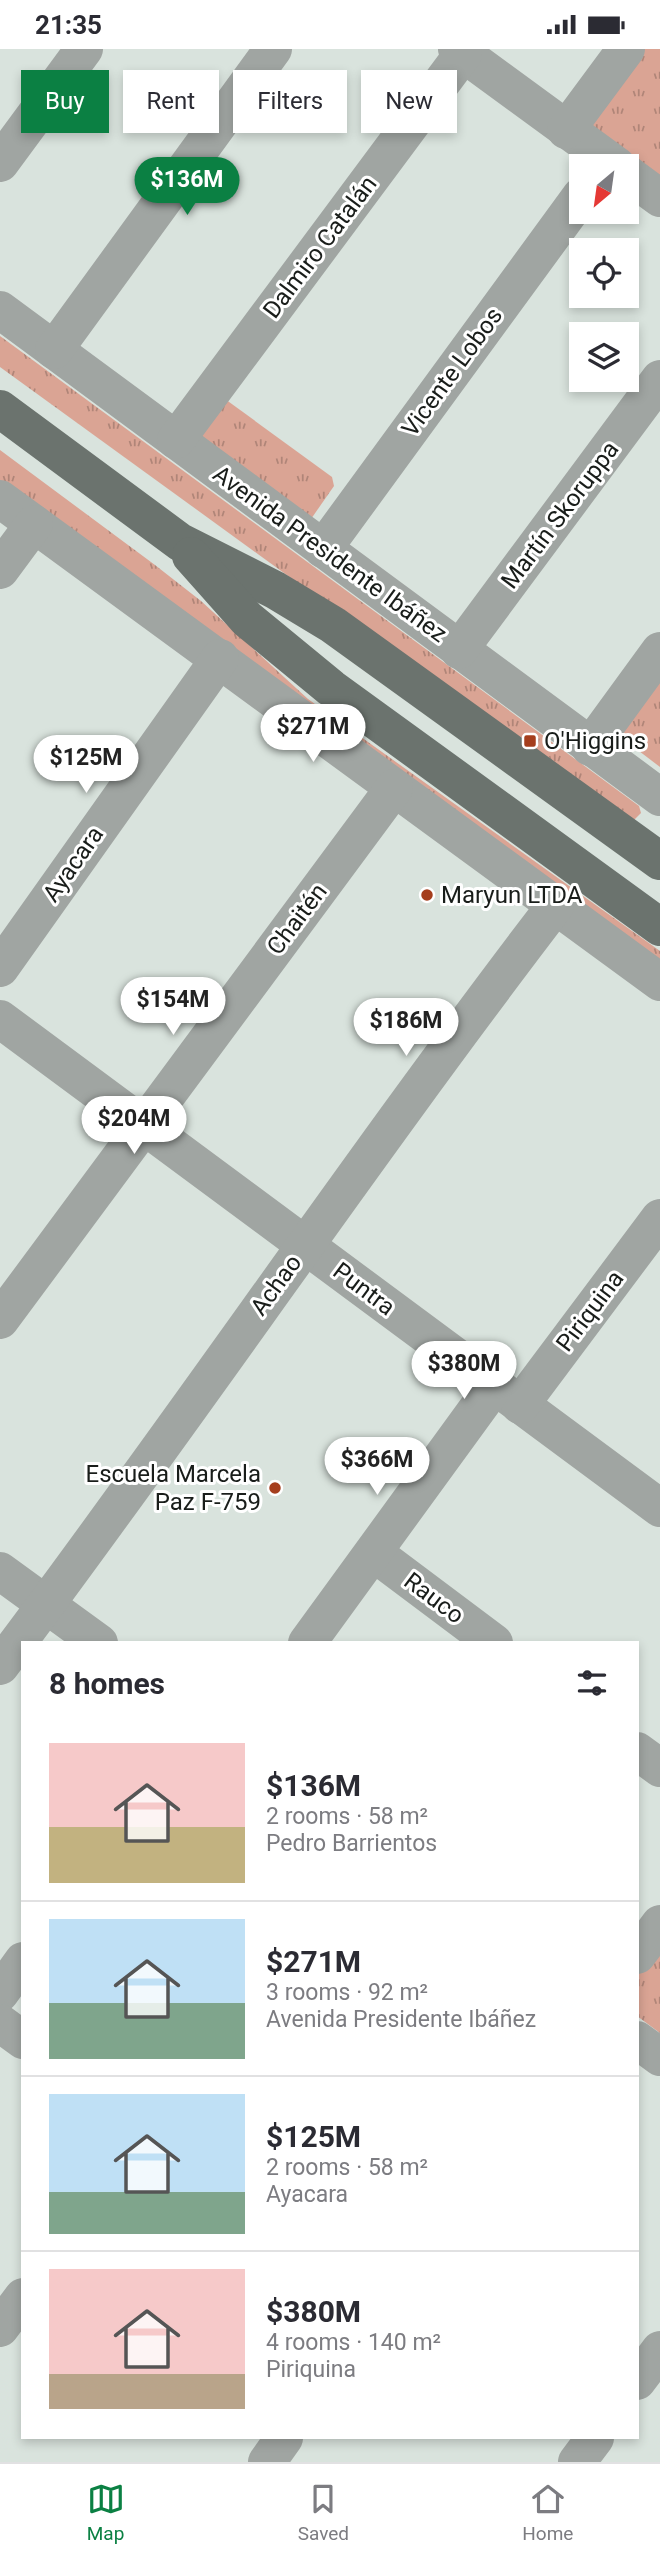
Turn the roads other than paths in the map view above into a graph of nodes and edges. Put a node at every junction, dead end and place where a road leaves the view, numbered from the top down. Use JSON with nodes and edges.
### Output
{"nodes":[{"id":1,"x":85,"y":49,"type":"edge"},
{"id":2,"x":273,"y":49,"type":"edge"},
{"id":3,"x":626,"y":49,"type":"edge"},
{"id":4,"x":460,"y":51,"type":"edge"},
{"id":5,"x":566,"y":130,"type":"junction"},
{"id":6,"x":597,"y":154,"type":"edge"},
{"id":7,"x":0,"y":163,"type":"edge"},
{"id":8,"x":639,"y":184,"type":"edge"},
{"id":9,"x":660,"y":198,"type":"edge"},
{"id":10,"x":569,"y":212,"type":"edge"},
{"id":11,"x":0,"y":310,"type":"edge"},
{"id":12,"x":54,"y":350,"type":"junction"},
{"id":13,"x":660,"y":379,"type":"edge"},
{"id":14,"x":0,"y":409,"type":"edge"},
{"id":15,"x":176,"y":440,"type":"junction"},
{"id":16,"x":0,"y":499,"type":"edge"},
{"id":17,"x":34,"y":524,"type":"junction"},
{"id":18,"x":180,"y":542,"type":"junction"},
{"id":19,"x":323,"y":549,"type":"junction"},
{"id":20,"x":0,"y":570,"type":"edge"},
{"id":21,"x":459,"y":650,"type":"junction"},
{"id":22,"x":660,"y":651,"type":"edge"},
{"id":23,"x":220,"y":658,"type":"junction"},
{"id":24,"x":590,"y":747,"type":"junction"},
{"id":25,"x":394,"y":788,"type":"junction"},
{"id":26,"x":660,"y":797,"type":"edge"},
{"id":27,"x":660,"y":863,"type":"edge"},
{"id":28,"x":630,"y":905,"type":"junction"},
{"id":29,"x":555,"y":906,"type":"junction"},
{"id":30,"x":660,"y":927,"type":"edge"},
{"id":31,"x":0,"y":968,"type":"edge"},
{"id":32,"x":660,"y":982,"type":"edge"},
{"id":33,"x":0,"y":1019,"type":"edge"},
{"id":34,"x":144,"y":1126,"type":"junction"},
{"id":35,"x":660,"y":1218,"type":"edge"},
{"id":36,"x":304,"y":1245,"type":"junction"},
{"id":37,"x":0,"y":1320,"type":"edge"},
{"id":38,"x":507,"y":1395,"type":"junction"},
{"id":39,"x":660,"y":1509,"type":"edge"},
{"id":40,"x":374,"y":1553,"type":"junction"},
{"id":41,"x":0,"y":1571,"type":"edge"},
{"id":42,"x":46,"y":1604,"type":"junction"},
{"id":43,"x":96,"y":1641,"type":"edge"},
{"id":44,"x":308,"y":1641,"type":"edge"},
{"id":45,"x":491,"y":1641,"type":"edge"},
{"id":46,"x":0,"y":1665,"type":"edge"},
{"id":47,"x":639,"y":1752,"type":"edge"},
{"id":48,"x":660,"y":1768,"type":"edge"},
{"id":49,"x":660,"y":1924,"type":"edge"},
{"id":50,"x":639,"y":1952,"type":"edge"},
{"id":51,"x":21,"y":1964,"type":"edge"},
{"id":52,"x":0,"y":1993,"type":"edge"},
{"id":53,"x":0,"y":2023,"type":"edge"},
{"id":54,"x":21,"y":2039,"type":"edge"},
{"id":55,"x":639,"y":2041,"type":"edge"},
{"id":56,"x":660,"y":2057,"type":"edge"},
{"id":57,"x":21,"y":2300,"type":"edge"},
{"id":58,"x":0,"y":2328,"type":"edge"},
{"id":59,"x":660,"y":2350,"type":"edge"},
{"id":60,"x":639,"y":2378,"type":"edge"},
{"id":61,"x":283,"y":2439,"type":"edge"},
{"id":62,"x":594,"y":2439,"type":"edge"},
{"id":63,"x":267,"y":2462,"type":"edge"},
{"id":64,"x":577,"y":2462,"type":"edge"}],
"edges":[{"from":1,"to":7,"type":"street"},
{"from":2,"to":12,"type":"street"},
{"from":3,"to":5,"type":"street"},
{"from":4,"to":5,"type":"street"},
{"from":4,"to":15,"type":"street","name":"Dalmiro Catalán"},
{"from":5,"to":6,"type":"street"},
{"from":8,"to":9,"type":"street"},
{"from":10,"to":19,"type":"street","name":"Vicente Lobos"},
{"from":11,"to":12,"type":"street","name":"Avenida Presidente Ibáñez"},
{"from":12,"to":15,"type":"street","name":"Avenida Presidente Ibáñez"},
{"from":13,"to":21,"type":"street","name":"Martín Skoruppa"},
{"from":14,"to":18,"type":"main road"},
{"from":15,"to":19,"type":"street","name":"Avenida Presidente Ibáñez"},
{"from":16,"to":17,"type":"street"},
{"from":17,"to":20,"type":"street"},
{"from":17,"to":23,"type":"street"},
{"from":18,"to":27,"type":"main road"},
{"from":18,"to":28,"type":"main road"},
{"from":19,"to":21,"type":"street","name":"Avenida Presidente Ibáñez"},
{"from":21,"to":24,"type":"street","name":"Avenida Presidente Ibáñez"},
{"from":22,"to":24,"type":"street"},
{"from":23,"to":25,"type":"street"},
{"from":23,"to":31,"type":"street","name":"Ayacara"},
{"from":24,"to":26,"type":"street","name":"Avenida Presidente Ibáñez"},
{"from":25,"to":29,"type":"street"},
{"from":25,"to":34,"type":"street","name":"Chaitén"},
{"from":27,"to":28,"type":"main road"},
{"from":28,"to":30,"type":"main road"},
{"from":29,"to":32,"type":"street"},
{"from":29,"to":36,"type":"street","name":"Achao"},
{"from":33,"to":34,"type":"street","name":"Puntra"},
{"from":34,"to":36,"type":"street","name":"Puntra"},
{"from":34,"to":37,"type":"street","name":"Chaitén"},
{"from":35,"to":38,"type":"street","name":"Piriquina"},
{"from":36,"to":38,"type":"street","name":"Puntra"},
{"from":36,"to":42,"type":"street","name":"Achao"},
{"from":38,"to":39,"type":"street","name":"Puntra"},
{"from":38,"to":40,"type":"street","name":"Piriquina"},
{"from":40,"to":44,"type":"street","name":"Piriquina"},
{"from":40,"to":45,"type":"street","name":"Rauco"},
{"from":41,"to":42,"type":"street"},
{"from":42,"to":43,"type":"street"},
{"from":42,"to":46,"type":"street","name":"Achao"},
{"from":47,"to":48,"type":"street"},
{"from":49,"to":50,"type":"street"},
{"from":51,"to":52,"type":"street"},
{"from":53,"to":54,"type":"street"},
{"from":55,"to":56,"type":"street"},
{"from":57,"to":58,"type":"street"},
{"from":59,"to":60,"type":"street"},
{"from":61,"to":63,"type":"street"},
{"from":62,"to":64,"type":"street"}]}
